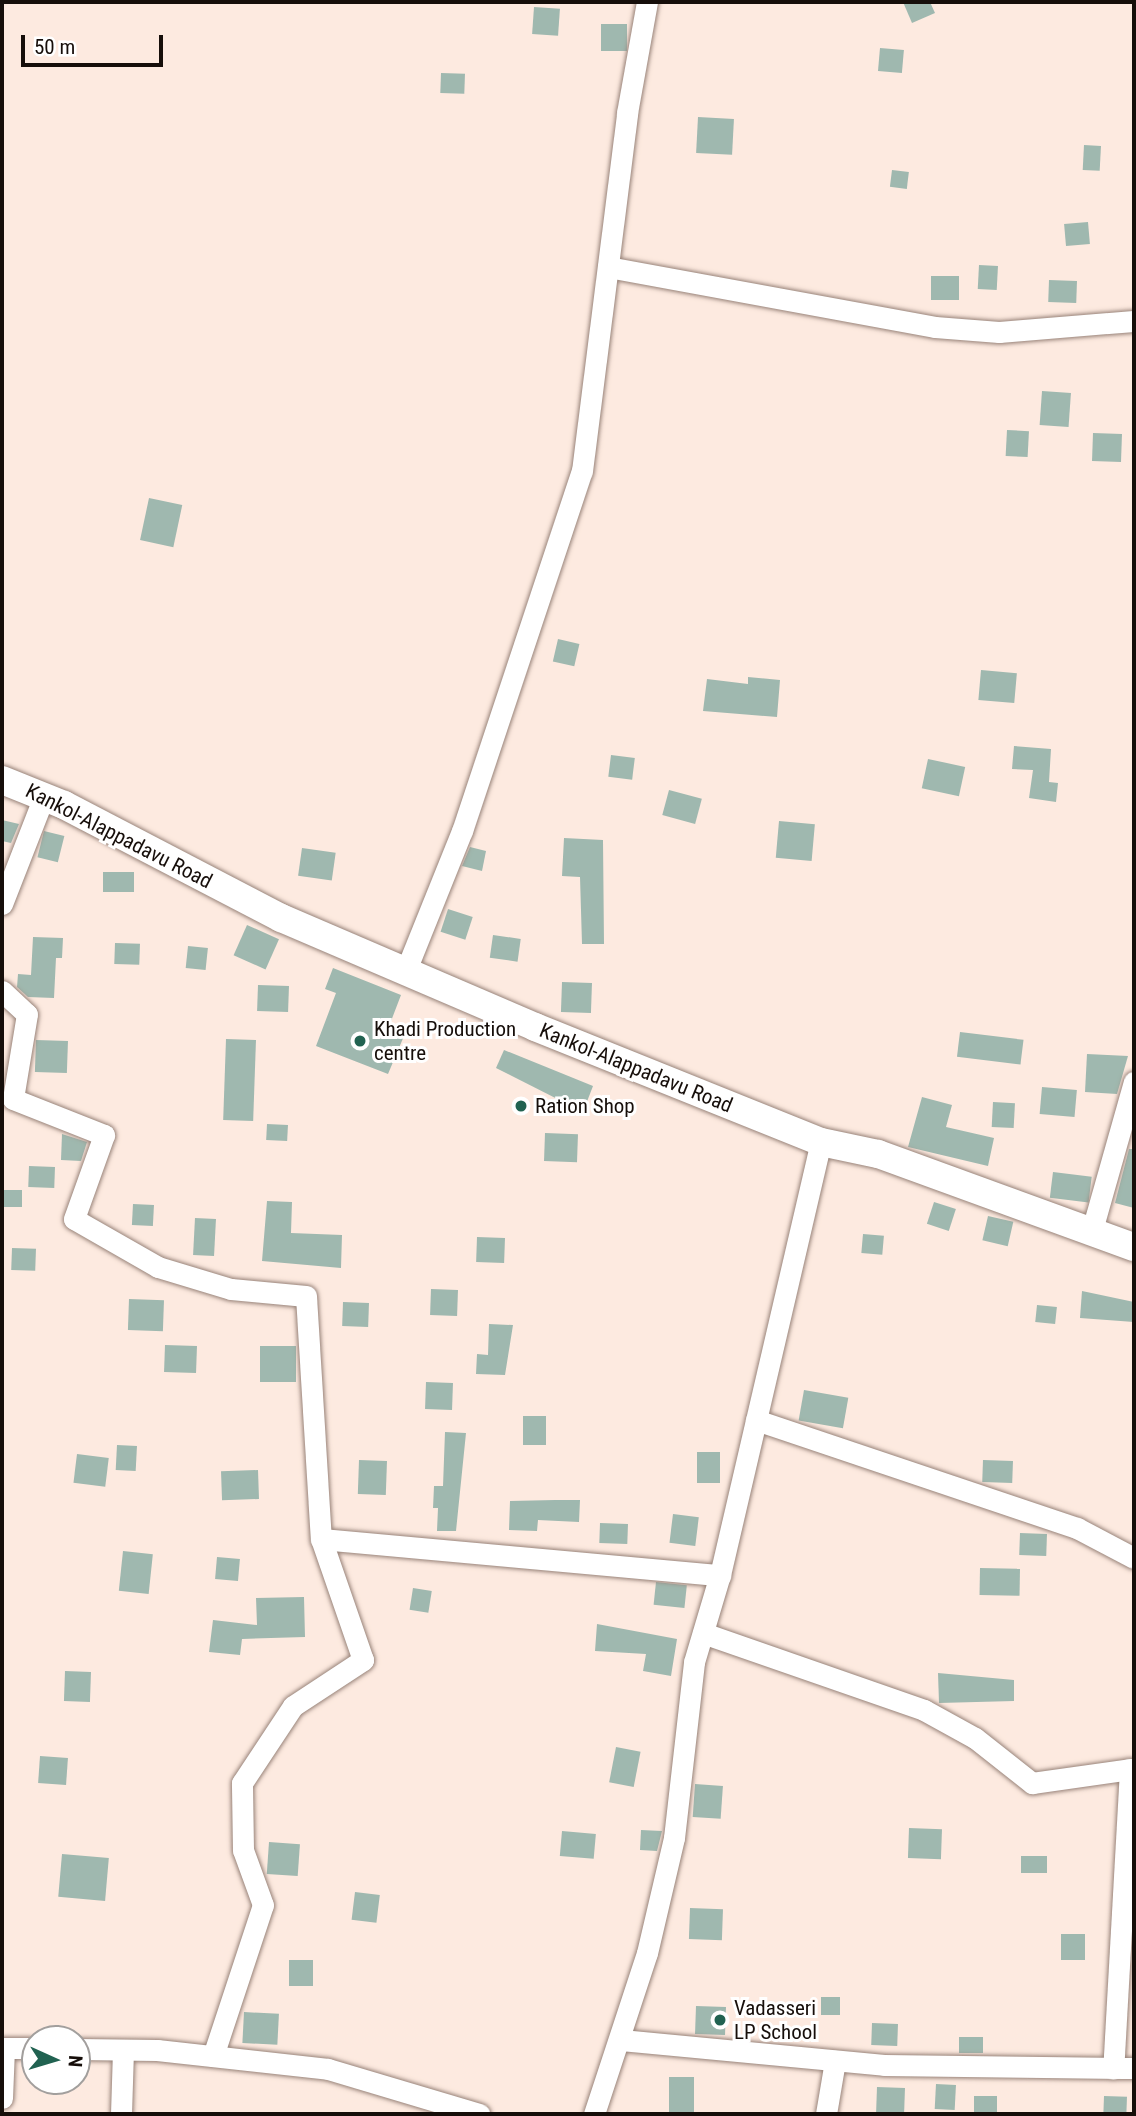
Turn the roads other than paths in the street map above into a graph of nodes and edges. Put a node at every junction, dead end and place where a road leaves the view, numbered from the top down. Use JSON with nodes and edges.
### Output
{"nodes":[{"id":1,"x":648,"y":2,"type":"edge"},
{"id":2,"x":608,"y":267,"type":"junction"},
{"id":3,"x":1134,"y":321,"type":"edge"},
{"id":4,"x":2,"y":780,"type":"edge"},
{"id":5,"x":44,"y":796,"type":"junction"},
{"id":6,"x":2,"y":904,"type":"edge"},
{"id":7,"x":406,"y":970,"type":"junction"},
{"id":8,"x":2,"y":991,"type":"edge"},
{"id":9,"x":1134,"y":1082,"type":"edge"},
{"id":10,"x":821,"y":1142,"type":"junction"},
{"id":11,"x":1092,"y":1230,"type":"junction"},
{"id":12,"x":1134,"y":1247,"type":"edge"},
{"id":13,"x":756,"y":1420,"type":"junction"},
{"id":14,"x":321,"y":1539,"type":"junction"},
{"id":15,"x":1134,"y":1558,"type":"edge"},
{"id":16,"x":720,"y":1575,"type":"junction"},
{"id":17,"x":703,"y":1633,"type":"junction"},
{"id":18,"x":621,"y":2040,"type":"junction"},
{"id":19,"x":3,"y":2048,"type":"edge"},
{"id":20,"x":21,"y":2048,"type":"edge"},
{"id":21,"x":91,"y":2049,"type":"edge"},
{"id":22,"x":123,"y":2050,"type":"junction"},
{"id":23,"x":213,"y":2056,"type":"junction"},
{"id":24,"x":835,"y":2061,"type":"junction"},
{"id":25,"x":1124,"y":2068,"type":"edge"},
{"id":26,"x":2,"y":2098,"type":"edge"},
{"id":27,"x":121,"y":2114,"type":"edge"},
{"id":28,"x":479,"y":2114,"type":"edge"},
{"id":29,"x":594,"y":2114,"type":"edge"},
{"id":30,"x":825,"y":2114,"type":"edge"}],
"edges":[{"from":1,"to":2,"type":"street"},
{"from":2,"to":3,"type":"street"},
{"from":2,"to":7,"type":"street"},
{"from":4,"to":5,"type":"main road","name":"Kankol-Alappadavu Road"},
{"from":5,"to":6,"type":"street"},
{"from":5,"to":7,"type":"main road","name":"Kankol-Alappadavu Road"},
{"from":7,"to":10,"type":"main road","name":"Kankol-Alappadavu Road"},
{"from":8,"to":14,"type":"street"},
{"from":9,"to":11,"type":"street"},
{"from":10,"to":11,"type":"main road","name":"Kankol-Alappadavu Road"},
{"from":10,"to":13,"type":"street"},
{"from":11,"to":12,"type":"main road","name":"Kankol-Alappadavu Road"},
{"from":13,"to":15,"type":"street"},
{"from":13,"to":16,"type":"street"},
{"from":14,"to":16,"type":"street"},
{"from":14,"to":23,"type":"street"},
{"from":16,"to":17,"type":"street"},
{"from":17,"to":18,"type":"street"},
{"from":17,"to":25,"type":"street"},
{"from":18,"to":24,"type":"street"},
{"from":18,"to":29,"type":"street"},
{"from":19,"to":20,"type":"street"},
{"from":19,"to":26,"type":"street"},
{"from":21,"to":22,"type":"street"},
{"from":22,"to":23,"type":"street"},
{"from":22,"to":27,"type":"street"},
{"from":23,"to":28,"type":"street"},
{"from":24,"to":25,"type":"street"},
{"from":24,"to":30,"type":"street"}]}
